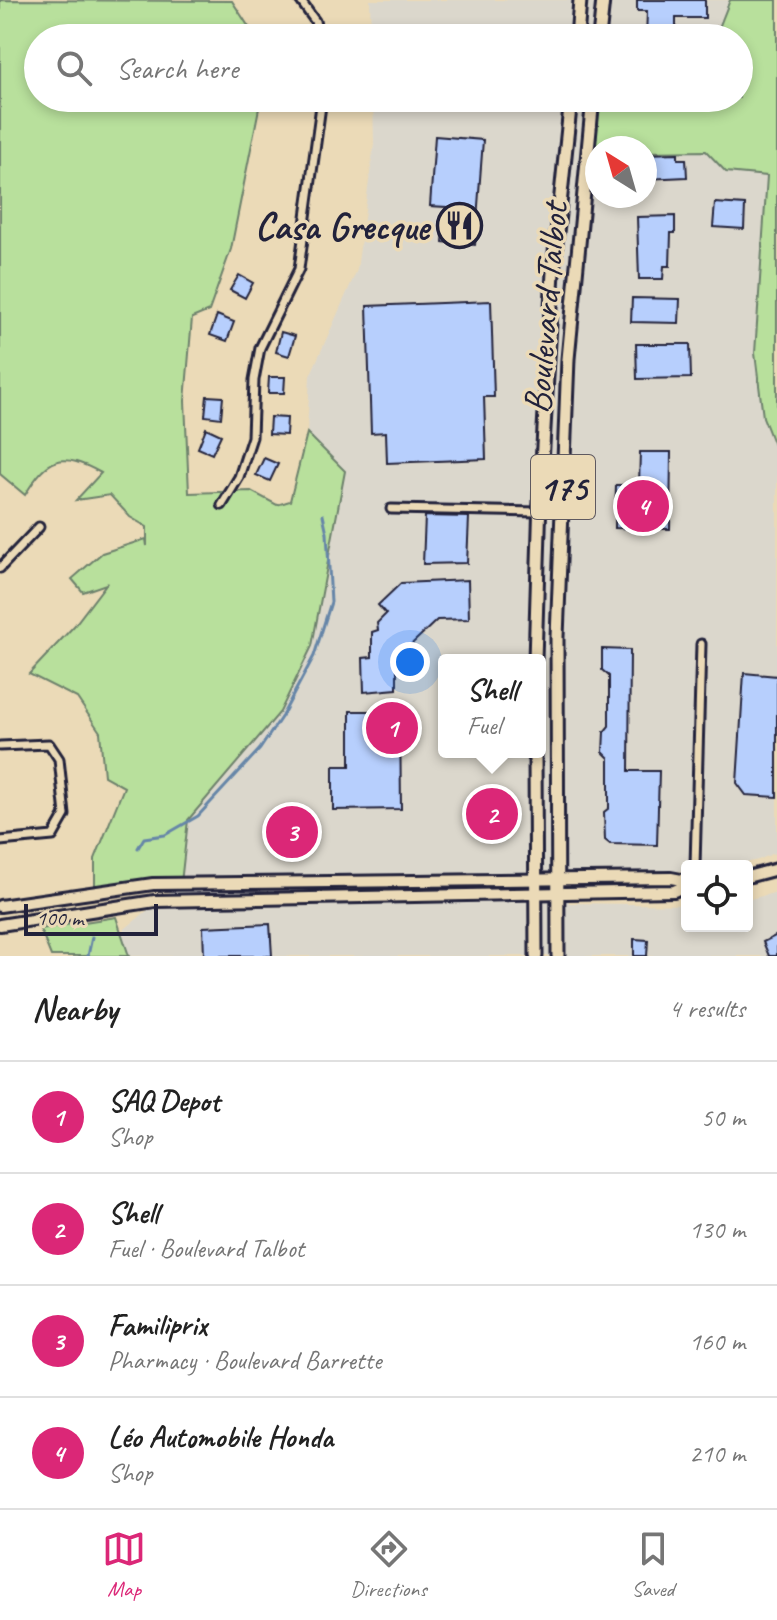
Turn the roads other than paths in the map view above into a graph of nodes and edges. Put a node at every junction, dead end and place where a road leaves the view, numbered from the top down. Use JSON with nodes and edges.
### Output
{"nodes":[{"id":1,"x":300,"y":0,"type":"edge"},
{"id":2,"x":580,"y":0,"type":"edge"},
{"id":3,"x":603,"y":0,"type":"edge"},
{"id":4,"x":316,"y":24,"type":"edge"},
{"id":5,"x":578,"y":24,"type":"edge"},
{"id":6,"x":600,"y":24,"type":"edge"},
{"id":7,"x":320,"y":112,"type":"edge"},
{"id":8,"x":570,"y":112,"type":"edge"},
{"id":9,"x":592,"y":112,"type":"edge"},
{"id":10,"x":222,"y":505,"type":"dead end"},
{"id":11,"x":391,"y":509,"type":"dead end"},
{"id":12,"x":540,"y":512,"type":"junction"},
{"id":13,"x":39,"y":527,"type":"dead end"},
{"id":14,"x":0,"y":568,"type":"edge"},
{"id":15,"x":701,"y":644,"type":"dead end"},
{"id":16,"x":535,"y":654,"type":"edge"},
{"id":17,"x":0,"y":746,"type":"edge"},
{"id":18,"x":535,"y":758,"type":"edge"},
{"id":19,"x":0,"y":841,"type":"edge"},
{"id":20,"x":695,"y":860,"type":"edge"},
{"id":21,"x":777,"y":869,"type":"edge"},
{"id":22,"x":753,"y":875,"type":"edge"},
{"id":23,"x":535,"y":878,"type":"junction"},
{"id":24,"x":557,"y":878,"type":"junction"},
{"id":25,"x":681,"y":881,"type":"edge"},
{"id":26,"x":681,"y":887,"type":"edge"},
{"id":27,"x":535,"y":892,"type":"junction"},
{"id":28,"x":558,"y":892,"type":"junction"},
{"id":29,"x":0,"y":906,"type":"edge"},
{"id":30,"x":0,"y":925,"type":"edge"},
{"id":31,"x":536,"y":956,"type":"edge"},
{"id":32,"x":558,"y":956,"type":"edge"}],
"edges":[{"from":1,"to":4,"type":"street"},
{"from":2,"to":5,"type":"main road"},
{"from":3,"to":6,"type":"main road"},
{"from":7,"to":10,"type":"street"},
{"from":8,"to":12,"type":"main road","name":"Boulevard Talbot","number":"175"},
{"from":9,"to":24,"type":"main road","name":"Boulevard Talbot","number":"175"},
{"from":11,"to":12,"type":"street"},
{"from":12,"to":16,"type":"main road","name":"Boulevard Talbot","number":"175"},
{"from":13,"to":14,"type":"street"},
{"from":15,"to":20,"type":"street"},
{"from":17,"to":19,"type":"street"},
{"from":18,"to":23,"type":"main road"},
{"from":21,"to":22,"type":"main road"},
{"from":23,"to":24,"type":"main road"},
{"from":23,"to":27,"type":"main road"},
{"from":23,"to":29,"type":"main road"},
{"from":24,"to":25,"type":"main road"},
{"from":24,"to":28,"type":"main road","name":"Boulevard Talbot","number":"175"},
{"from":26,"to":28,"type":"main road"},
{"from":27,"to":28,"type":"main road"},
{"from":27,"to":30,"type":"main road"},
{"from":27,"to":31,"type":"main road"},
{"from":28,"to":32,"type":"main road","name":"Boulevard Talbot","number":"175"}]}
